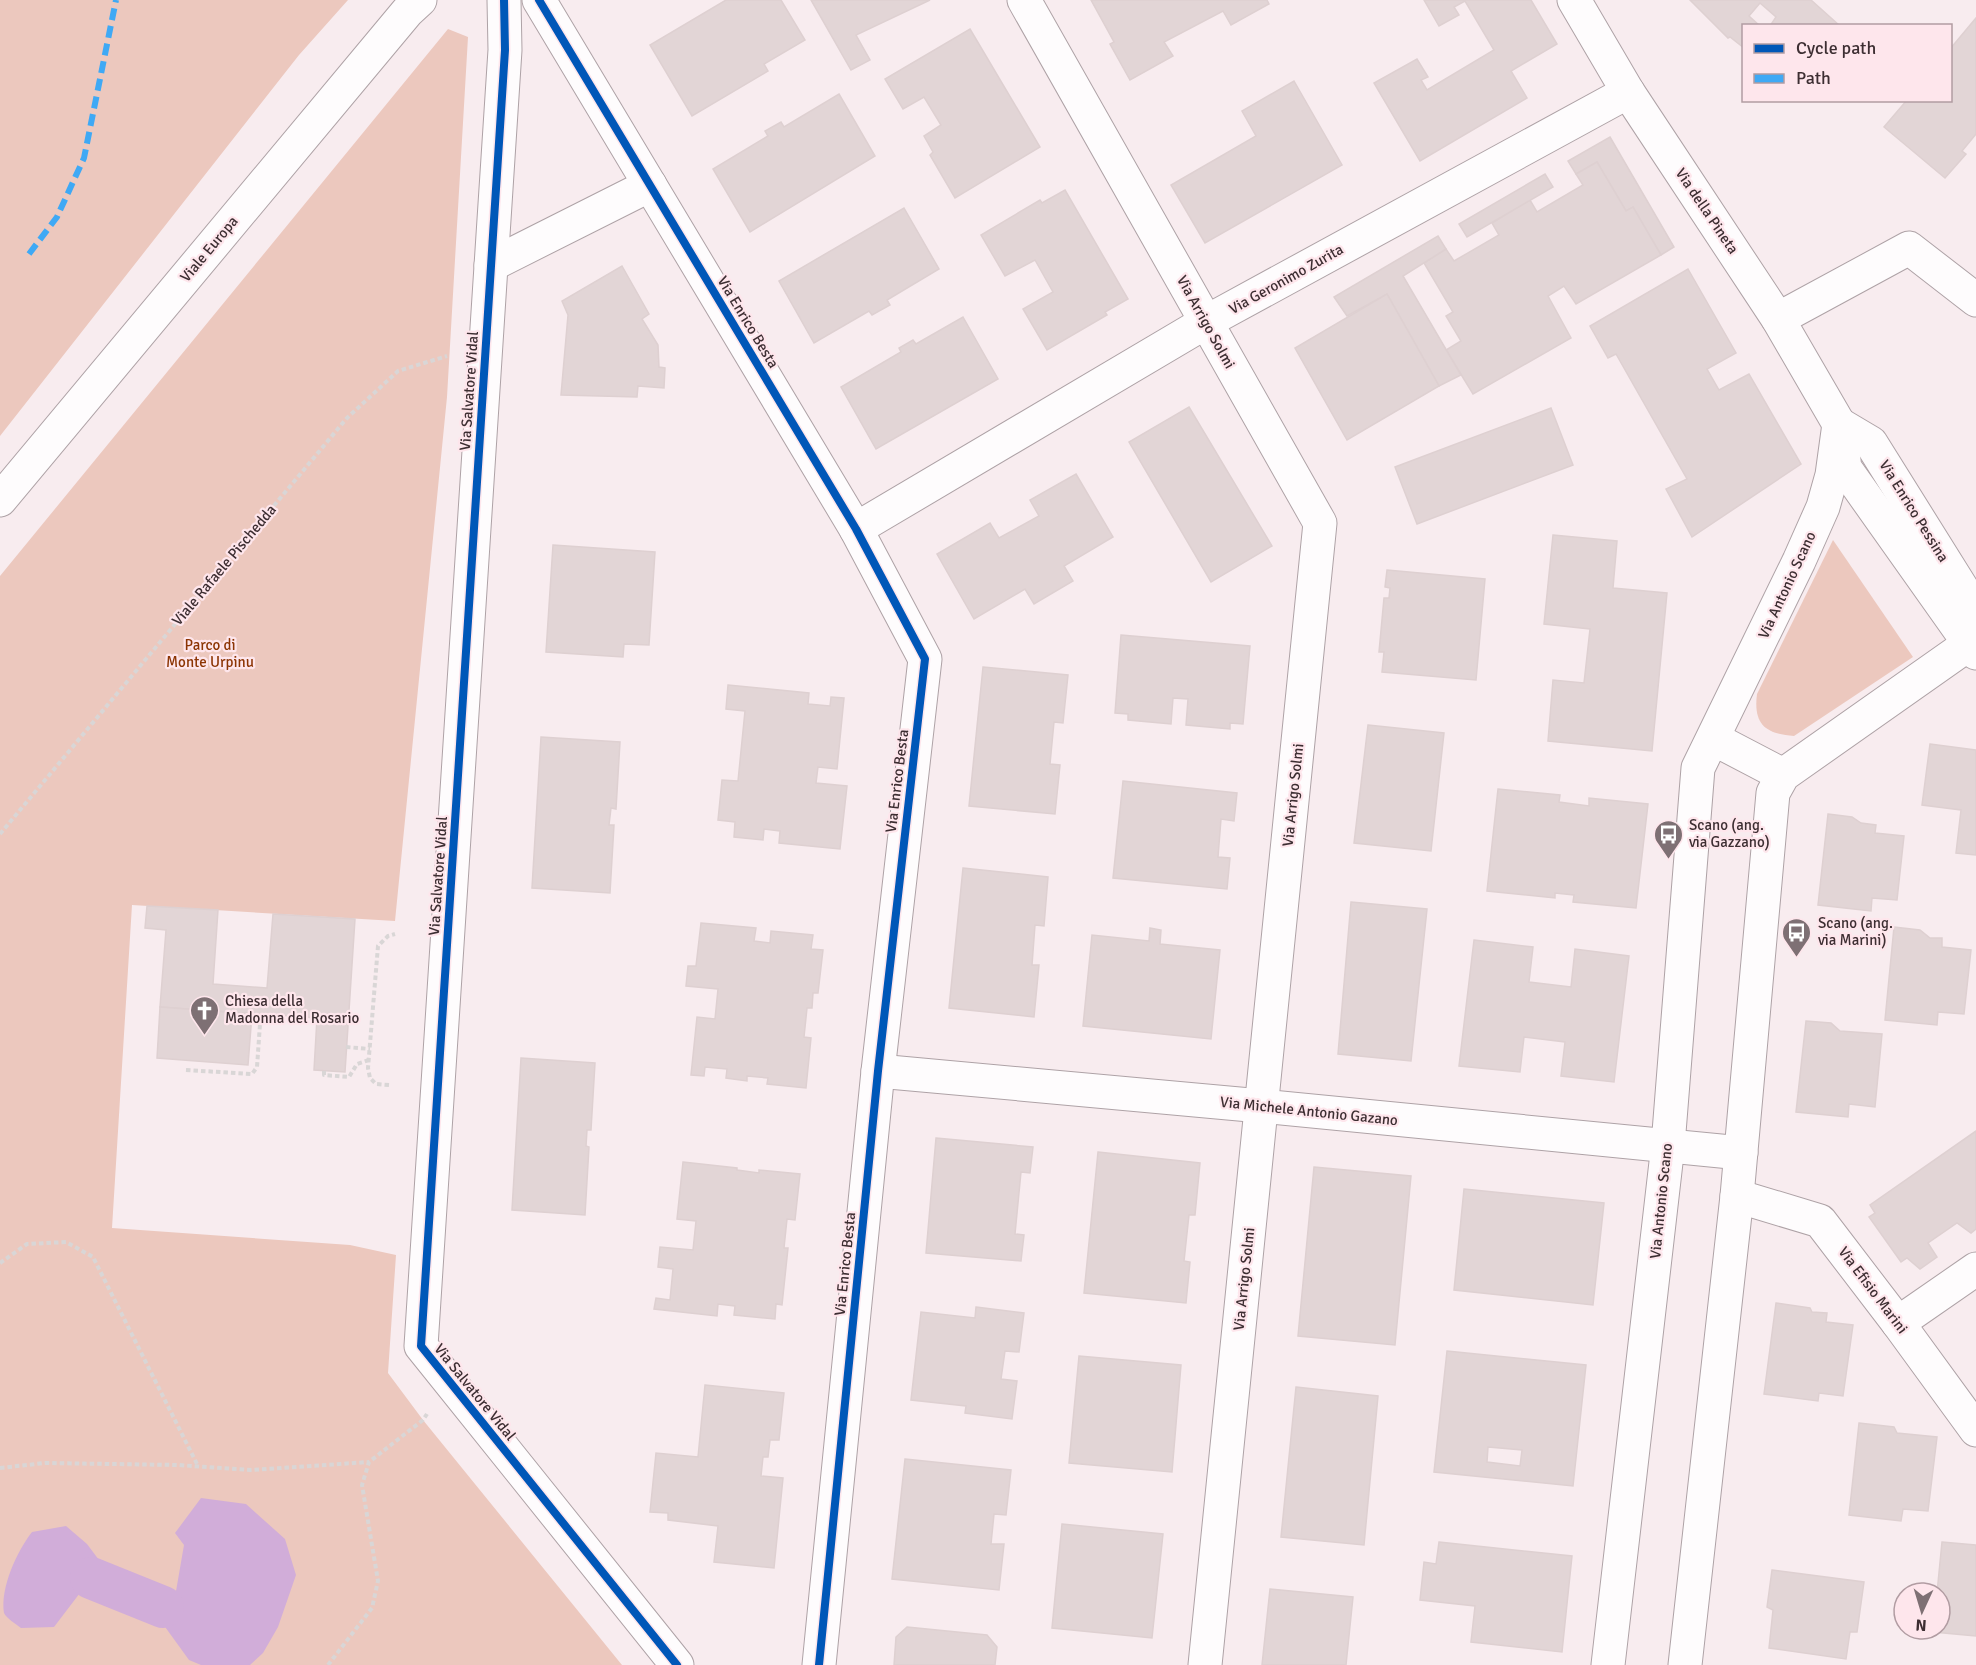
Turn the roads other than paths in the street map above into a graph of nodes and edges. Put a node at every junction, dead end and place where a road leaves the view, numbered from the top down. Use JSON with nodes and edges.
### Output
{"nodes":[{"id":1,"x":420,"y":0,"type":"edge"},
{"id":2,"x":504,"y":0,"type":"edge"},
{"id":3,"x":539,"y":0,"type":"edge"},
{"id":4,"x":1024,"y":0,"type":"edge"},
{"id":5,"x":1574,"y":0,"type":"edge"},
{"id":6,"x":1628,"y":92,"type":"junction"},
{"id":7,"x":650,"y":185,"type":"junction"},
{"id":8,"x":491,"y":265,"type":"junction"},
{"id":9,"x":1976,"y":300,"type":"edge"},
{"id":10,"x":1778,"y":319,"type":"junction"},
{"id":11,"x":1206,"y":322,"type":"junction"},
{"id":12,"x":1839,"y":424,"type":"junction"},
{"id":13,"x":0,"y":500,"type":"edge"},
{"id":14,"x":856,"y":529,"type":"junction"},
{"id":15,"x":1976,"y":611,"type":"edge"},
{"id":16,"x":1974,"y":645,"type":"edge"},
{"id":17,"x":1714,"y":739,"type":"junction"},
{"id":18,"x":1783,"y":775,"type":"junction"},
{"id":19,"x":878,"y":1071,"type":"junction"},
{"id":20,"x":1262,"y":1106,"type":"junction"},
{"id":21,"x":1668,"y":1145,"type":"junction"},
{"id":22,"x":1741,"y":1153,"type":"junction"},
{"id":23,"x":1737,"y":1196,"type":"junction"},
{"id":24,"x":1976,"y":1269,"type":"edge"},
{"id":25,"x":1898,"y":1323,"type":"junction"},
{"id":26,"x":1976,"y":1430,"type":"edge"},
{"id":27,"x":677,"y":1665,"type":"edge"},
{"id":28,"x":819,"y":1665,"type":"edge"},
{"id":29,"x":1205,"y":1665,"type":"edge"},
{"id":30,"x":1608,"y":1665,"type":"edge"},
{"id":31,"x":1685,"y":1665,"type":"edge"}],
"edges":[{"from":1,"to":13,"type":"street","name":"Viale Europa"},
{"from":2,"to":8,"type":"street","name":"Via Salvatore Vidal"},
{"from":3,"to":7,"type":"street","name":"Via Enrico Besta"},
{"from":4,"to":11,"type":"street","name":"Via Arrigo Solmi"},
{"from":5,"to":6,"type":"street","name":"Via della Pineta"},
{"from":6,"to":10,"type":"street","name":"Via della Pineta"},
{"from":6,"to":11,"type":"street","name":"Via Geronimo Zurita"},
{"from":7,"to":8,"type":"street"},
{"from":7,"to":14,"type":"street","name":"Via Enrico Besta"},
{"from":8,"to":27,"type":"street","name":"Via Salvatore Vidal"},
{"from":9,"to":10,"type":"street"},
{"from":10,"to":12,"type":"street","name":"Via della Pineta"},
{"from":11,"to":14,"type":"street","name":"Via Geronimo Zurita"},
{"from":11,"to":20,"type":"street","name":"Via Arrigo Solmi"},
{"from":12,"to":15,"type":"street","name":"Via Enrico Pessina"},
{"from":12,"to":16,"type":"street"},
{"from":12,"to":17,"type":"street","name":"Via Antonio Scano"},
{"from":14,"to":19,"type":"street","name":"Via Enrico Besta"},
{"from":16,"to":18,"type":"street"},
{"from":17,"to":18,"type":"street"},
{"from":17,"to":21,"type":"street","name":"Via Antonio Scano"},
{"from":18,"to":22,"type":"street"},
{"from":19,"to":20,"type":"street","name":"Via Michele Antonio Gazano"},
{"from":19,"to":28,"type":"street","name":"Via Enrico Besta"},
{"from":20,"to":21,"type":"street","name":"Via Michele Antonio Gazano"},
{"from":20,"to":29,"type":"street","name":"Via Arrigo Solmi"},
{"from":21,"to":22,"type":"street","name":"Via Michele Antonio Gazano"},
{"from":21,"to":30,"type":"street","name":"Via Antonio Scano"},
{"from":22,"to":23,"type":"street"},
{"from":23,"to":25,"type":"street","name":"Via Efisio Marini"},
{"from":23,"to":31,"type":"street"},
{"from":24,"to":25,"type":"street"},
{"from":25,"to":26,"type":"street","name":"Via Efisio Marini"}]}
